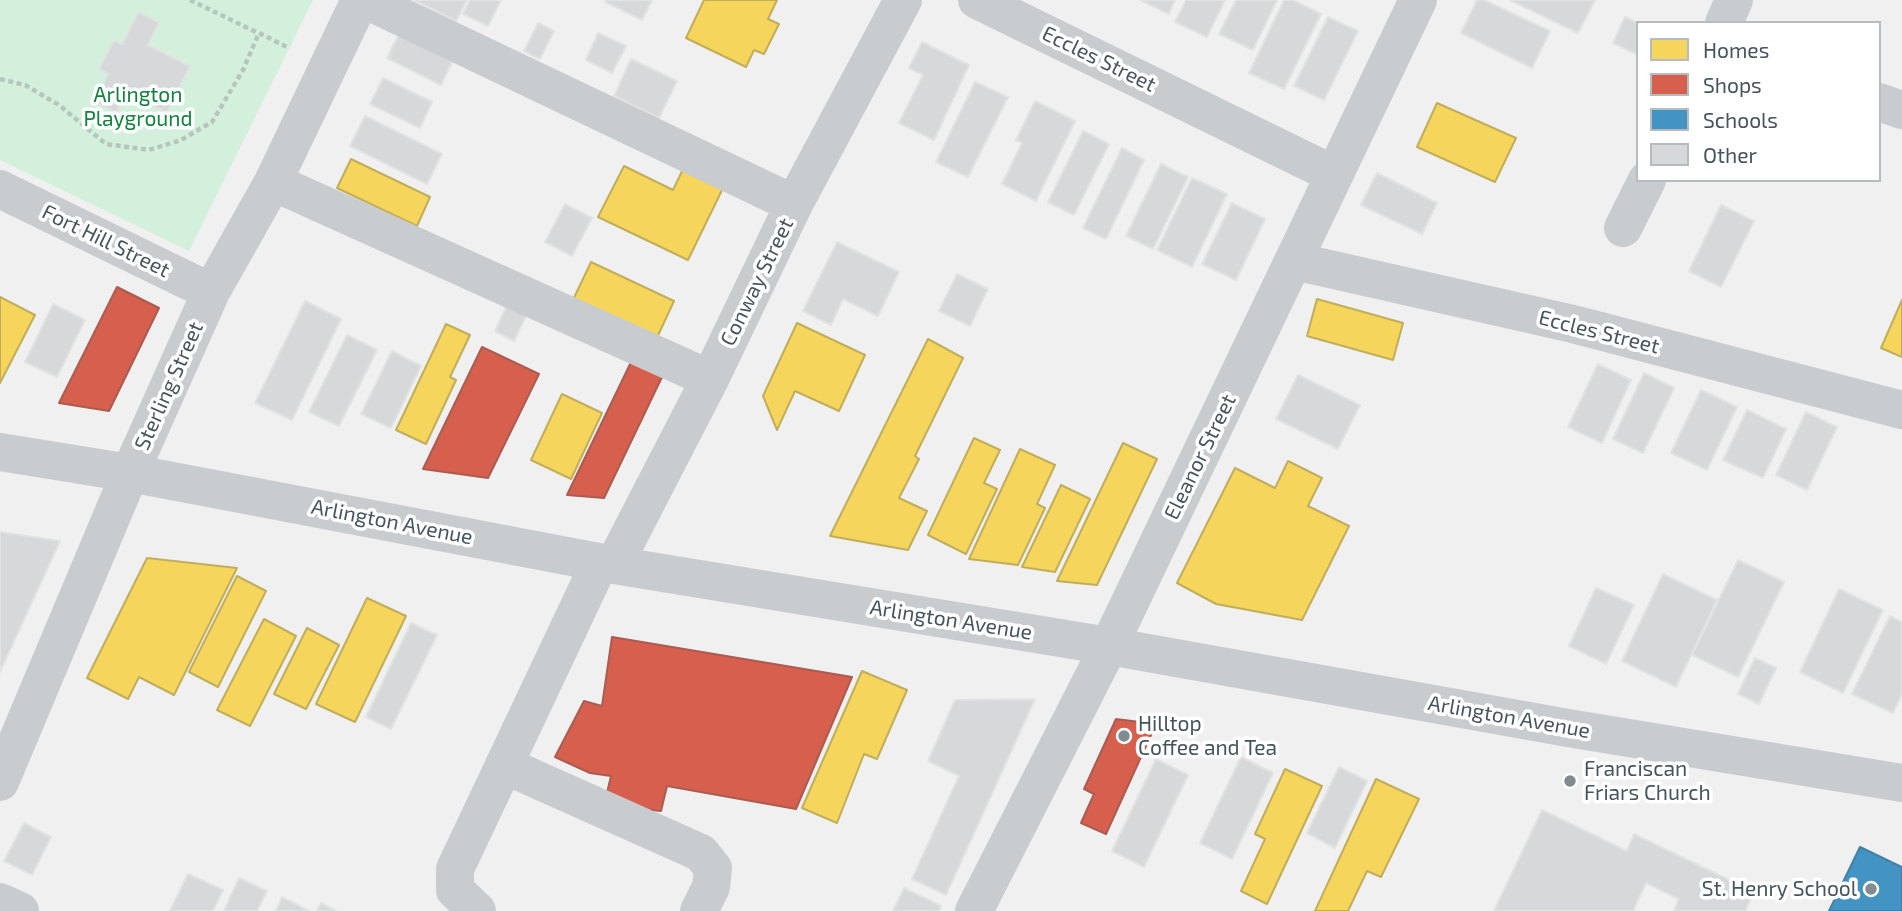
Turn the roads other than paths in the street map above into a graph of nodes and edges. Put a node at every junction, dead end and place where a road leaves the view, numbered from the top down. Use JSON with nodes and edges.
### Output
{"nodes":[{"id":1,"x":360,"y":0,"type":"edge"},
{"id":2,"x":366,"y":0,"type":"edge"},
{"id":3,"x":903,"y":0,"type":"edge"},
{"id":4,"x":977,"y":0,"type":"edge"},
{"id":5,"x":1418,"y":0,"type":"edge"},
{"id":6,"x":1734,"y":0,"type":"edge"},
{"id":7,"x":1725,"y":21,"type":"edge"},
{"id":8,"x":1881,"y":103,"type":"edge"},
{"id":9,"x":1902,"y":110,"type":"edge"},
{"id":10,"x":1333,"y":174,"type":"junction"},
{"id":11,"x":1646,"y":182,"type":"edge"},
{"id":12,"x":273,"y":183,"type":"junction"},
{"id":13,"x":0,"y":189,"type":"edge"},
{"id":14,"x":794,"y":204,"type":"junction"},
{"id":15,"x":1623,"y":228,"type":"dead end"},
{"id":16,"x":1294,"y":261,"type":"junction"},
{"id":17,"x":211,"y":292,"type":"junction"},
{"id":18,"x":710,"y":379,"type":"junction"},
{"id":19,"x":1902,"y":410,"type":"edge"},
{"id":20,"x":0,"y":452,"type":"edge"},
{"id":21,"x":130,"y":473,"type":"junction"},
{"id":22,"x":607,"y":563,"type":"junction"},
{"id":23,"x":1108,"y":646,"type":"junction"},
{"id":24,"x":504,"y":765,"type":"junction"},
{"id":25,"x":0,"y":782,"type":"edge"},
{"id":26,"x":1902,"y":783,"type":"edge"},
{"id":27,"x":0,"y":902,"type":"edge"},
{"id":28,"x":20,"y":911,"type":"edge"},
{"id":29,"x":477,"y":911,"type":"edge"},
{"id":30,"x":699,"y":911,"type":"edge"},
{"id":31,"x":974,"y":911,"type":"edge"}],
"edges":[{"from":1,"to":12,"type":"street","name":"Sterling Street"},
{"from":2,"to":14,"type":"street"},
{"from":3,"to":14,"type":"street","name":"Conway Street"},
{"from":4,"to":10,"type":"street","name":"Eccles Street"},
{"from":5,"to":10,"type":"street","name":"Eleanor Street"},
{"from":6,"to":7,"type":"street"},
{"from":8,"to":9,"type":"street"},
{"from":10,"to":16,"type":"street","name":"Eleanor Street"},
{"from":11,"to":15,"type":"street"},
{"from":12,"to":17,"type":"street","name":"Sterling Street"},
{"from":12,"to":18,"type":"street"},
{"from":13,"to":17,"type":"street","name":"Fort Hill Street"},
{"from":14,"to":18,"type":"street","name":"Conway Street"},
{"from":16,"to":19,"type":"street","name":"Eccles Street"},
{"from":16,"to":23,"type":"street","name":"Eleanor Street"},
{"from":17,"to":21,"type":"street","name":"Sterling Street"},
{"from":18,"to":22,"type":"street","name":"Conway Street"},
{"from":20,"to":21,"type":"street","name":"Arlington Avenue"},
{"from":21,"to":22,"type":"street","name":"Arlington Avenue"},
{"from":21,"to":25,"type":"street","name":"Sterling Street"},
{"from":22,"to":23,"type":"street","name":"Arlington Avenue"},
{"from":22,"to":24,"type":"street","name":"Conway Street"},
{"from":23,"to":26,"type":"street","name":"Arlington Avenue"},
{"from":23,"to":31,"type":"street","name":"Eleanor Street"},
{"from":24,"to":29,"type":"street","name":"Conway Street"},
{"from":24,"to":30,"type":"street"},
{"from":27,"to":28,"type":"street"}]}
